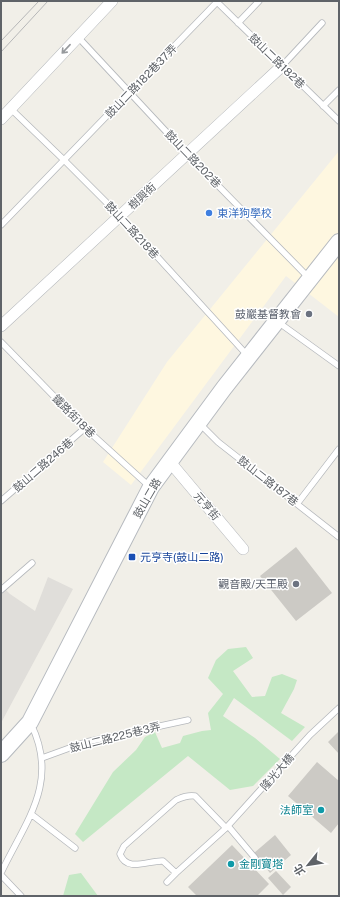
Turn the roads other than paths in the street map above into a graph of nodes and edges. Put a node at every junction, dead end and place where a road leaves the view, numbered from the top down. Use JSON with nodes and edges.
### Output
{"nodes":[{"id":1,"x":112,"y":1,"type":"edge"},
{"id":2,"x":259,"y":1,"type":"edge"},
{"id":3,"x":216,"y":2,"type":"edge"},
{"id":4,"x":238,"y":23,"type":"junction"},
{"id":5,"x":322,"y":23,"type":"dead end"},
{"id":6,"x":78,"y":37,"type":"junction"},
{"id":7,"x":282,"y":66,"type":"junction"},
{"id":8,"x":339,"y":90,"type":"edge"},
{"id":9,"x":130,"y":92,"type":"junction"},
{"id":10,"x":323,"y":106,"type":"junction"},
{"id":11,"x":11,"y":109,"type":"junction"},
{"id":12,"x":1,"y":119,"type":"edge"},
{"id":13,"x":339,"y":121,"type":"edge"},
{"id":14,"x":187,"y":154,"type":"junction"},
{"id":15,"x":64,"y":160,"type":"junction"},
{"id":16,"x":120,"y":216,"type":"junction"},
{"id":17,"x":1,"y":225,"type":"edge"},
{"id":18,"x":339,"y":242,"type":"edge"},
{"id":19,"x":310,"y":279,"type":"junction"},
{"id":20,"x":277,"y":321,"type":"junction"},
{"id":21,"x":1,"y":326,"type":"edge"},
{"id":22,"x":1,"y":342,"type":"edge"},
{"id":23,"x":249,"y":356,"type":"junction"},
{"id":24,"x":339,"y":366,"type":"edge"},
{"id":25,"x":198,"y":422,"type":"junction"},
{"id":26,"x":85,"y":428,"type":"junction"},
{"id":27,"x":339,"y":449,"type":"edge"},
{"id":28,"x":170,"y":462,"type":"junction"},
{"id":29,"x":151,"y":487,"type":"junction"},
{"id":30,"x":1,"y":501,"type":"edge"},
{"id":31,"x":297,"y":504,"type":"junction"},
{"id":32,"x":339,"y":537,"type":"edge"},
{"id":33,"x":243,"y":549,"type":"dead end"},
{"id":34,"x":32,"y":563,"type":"dead end"},
{"id":35,"x":1,"y":590,"type":"edge"},
{"id":36,"x":339,"y":708,"type":"edge"},
{"id":37,"x":188,"y":720,"type":"dead end"},
{"id":38,"x":30,"y":722,"type":"junction"},
{"id":39,"x":1,"y":754,"type":"edge"},
{"id":40,"x":42,"y":758,"type":"junction"},
{"id":41,"x":31,"y":814,"type":"junction"},
{"id":42,"x":227,"y":827,"type":"junction"},
{"id":43,"x":75,"y":848,"type":"dead end"},
{"id":44,"x":255,"y":858,"type":"dead end"},
{"id":45,"x":1,"y":874,"type":"edge"},
{"id":46,"x":176,"y":874,"type":"junction"},
{"id":47,"x":167,"y":882,"type":"dead end"},
{"id":48,"x":21,"y":896,"type":"edge"}],
"edges":[{"from":1,"to":6,"type":"street"},
{"from":2,"to":4,"type":"lane"},
{"from":3,"to":4,"type":"lane","name":"鼓山二路182巷"},
{"from":3,"to":9,"type":"lane","name":"鼓山二路182巷37弄"},
{"from":4,"to":7,"type":"lane","name":"鼓山二路182巷"},
{"from":5,"to":7,"type":"lane"},
{"from":6,"to":9,"type":"lane","name":"鼓山二路202巷"},
{"from":6,"to":11,"type":"street","one_way":true},
{"from":7,"to":10,"type":"lane","name":"鼓山二路182巷"},
{"from":7,"to":14,"type":"street","name":"樹興街"},
{"from":8,"to":10,"type":"lane"},
{"from":9,"to":14,"type":"lane","name":"鼓山二路202巷"},
{"from":9,"to":15,"type":"lane","name":"鼓山二路182巷37弄"},
{"from":10,"to":13,"type":"lane","name":"鼓山二路182巷"},
{"from":11,"to":12,"type":"street"},
{"from":11,"to":15,"type":"lane","name":"鼓山二路218巷"},
{"from":14,"to":16,"type":"street","name":"樹興街"},
{"from":14,"to":19,"type":"lane","name":"鼓山二路202巷"},
{"from":15,"to":16,"type":"lane","name":"鼓山二路218巷"},
{"from":15,"to":17,"type":"lane"},
{"from":16,"to":21,"type":"street","name":"樹興街"},
{"from":16,"to":23,"type":"lane","name":"鼓山二路218巷"},
{"from":18,"to":19,"type":"street","name":"鼓山二路"},
{"from":19,"to":20,"type":"street","name":"鼓山二路"},
{"from":20,"to":23,"type":"street","name":"鼓山二路"},
{"from":20,"to":24,"type":"lane"},
{"from":22,"to":26,"type":"lane","name":"鐵路街18巷"},
{"from":23,"to":25,"type":"street","name":"鼓山二路"},
{"from":25,"to":28,"type":"street","name":"鼓山二路"},
{"from":25,"to":31,"type":"lane","name":"鼓山二路187巷"},
{"from":26,"to":29,"type":"lane","name":"鐵路街18巷"},
{"from":26,"to":30,"type":"lane","name":"鼓山二路246巷"},
{"from":27,"to":31,"type":"lane"},
{"from":28,"to":29,"type":"street","name":"鼓山二路"},
{"from":28,"to":33,"type":"street","name":"元亨街"},
{"from":29,"to":38,"type":"street","name":"鼓山二路"},
{"from":31,"to":32,"type":"lane","name":"鼓山二路187巷"},
{"from":34,"to":35,"type":"lane"},
{"from":36,"to":42,"type":"lane","name":"隆光大橋"},
{"from":37,"to":40,"type":"lane","name":"鼓山二路225巷3弄"},
{"from":38,"to":39,"type":"street","name":"鼓山二路"},
{"from":38,"to":40,"type":"lane"},
{"from":40,"to":41,"type":"lane"},
{"from":41,"to":43,"type":"lane"},
{"from":41,"to":45,"type":"lane"},
{"from":42,"to":44,"type":"lane"},
{"from":42,"to":46,"type":"lane","name":"隆光大橋"},
{"from":42,"to":46,"type":"lane"},
{"from":45,"to":48,"type":"lane"},
{"from":46,"to":47,"type":"lane","name":"隆光大橋"}]}
